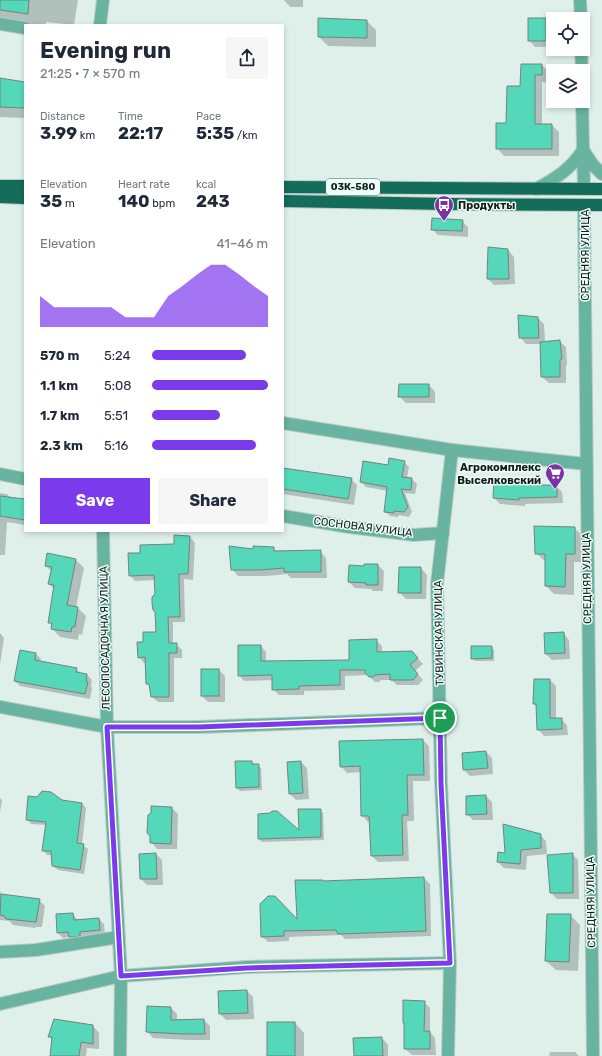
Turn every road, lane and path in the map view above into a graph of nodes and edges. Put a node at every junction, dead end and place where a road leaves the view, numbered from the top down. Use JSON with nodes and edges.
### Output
{"nodes":[{"id":1,"x":103,"y":0,"type":"edge"},
{"id":2,"x":580,"y":0,"type":"edge"},
{"id":3,"x":581,"y":12,"type":"edge"},
{"id":4,"x":0,"y":24,"type":"edge"},
{"id":5,"x":100,"y":24,"type":"edge"},
{"id":6,"x":24,"y":28,"type":"edge"},
{"id":7,"x":582,"y":108,"type":"edge"},
{"id":8,"x":583,"y":150,"type":"junction"},
{"id":9,"x":602,"y":174,"type":"edge"},
{"id":10,"x":0,"y":186,"type":"edge"},
{"id":11,"x":24,"y":186,"type":"edge"},
{"id":12,"x":284,"y":187,"type":"edge"},
{"id":13,"x":536,"y":189,"type":"junction"},
{"id":14,"x":584,"y":189,"type":"junction"},
{"id":15,"x":602,"y":189,"type":"edge"},
{"id":16,"x":0,"y":198,"type":"edge"},
{"id":17,"x":24,"y":198,"type":"edge"},
{"id":18,"x":284,"y":201,"type":"edge"},
{"id":19,"x":602,"y":204,"type":"edge"},
{"id":20,"x":584,"y":205,"type":"junction"},
{"id":21,"x":284,"y":423,"type":"edge"},
{"id":22,"x":452,"y":450,"type":"junction"},
{"id":23,"x":586,"y":464,"type":"junction"},
{"id":24,"x":0,"y":474,"type":"edge"},
{"id":25,"x":24,"y":479,"type":"edge"},
{"id":26,"x":284,"y":516,"type":"edge"},
{"id":27,"x":103,"y":532,"type":"edge"},
{"id":28,"x":443,"y":533,"type":"junction"},
{"id":29,"x":0,"y":707,"type":"edge"},
{"id":30,"x":440,"y":718,"type":"junction"},
{"id":31,"x":107,"y":727,"type":"junction"},
{"id":32,"x":120,"y":937,"type":"junction"},
{"id":33,"x":0,"y":952,"type":"edge"},
{"id":34,"x":450,"y":963,"type":"junction"},
{"id":35,"x":121,"y":976,"type":"junction"},
{"id":36,"x":0,"y":1004,"type":"edge"},
{"id":37,"x":120,"y":1056,"type":"edge"},
{"id":38,"x":448,"y":1056,"type":"edge"},
{"id":39,"x":593,"y":1056,"type":"edge"}],
"edges":[{"from":1,"to":5,"type":"street"},
{"from":2,"to":3,"type":"street"},
{"from":4,"to":6,"type":"street"},
{"from":7,"to":8,"type":"street","name":"СРЕДНЯЯ УЛИЦА"},
{"from":8,"to":9,"type":"street"},
{"from":8,"to":13,"type":"street"},
{"from":8,"to":14,"type":"street","name":"СРЕДНЯЯ УЛИЦА"},
{"from":10,"to":11,"type":"highway"},
{"from":12,"to":13,"type":"highway","number":"03К-580"},
{"from":13,"to":14,"type":"highway","number":"03К-580"},
{"from":14,"to":15,"type":"highway","number":"03К-580"},
{"from":14,"to":20,"type":"highway","name":"СРЕДНЯЯ УЛИЦА"},
{"from":16,"to":17,"type":"highway"},
{"from":18,"to":20,"type":"highway","number":"03К-580"},
{"from":19,"to":20,"type":"highway","number":"03К-580"},
{"from":20,"to":23,"type":"street","name":"СРЕДНЯЯ УЛИЦА"},
{"from":21,"to":22,"type":"street"},
{"from":22,"to":23,"type":"street"},
{"from":22,"to":28,"type":"street","name":"ТУВИНСКАЯ УЛИЦА"},
{"from":23,"to":39,"type":"street","name":"СРЕДНЯЯ УЛИЦА"},
{"from":24,"to":25,"type":"street"},
{"from":26,"to":28,"type":"street","name":"СОСНОВАЯ УЛИЦА"},
{"from":27,"to":31,"type":"street","name":"ЛЕСОПОСАДОЧНАЯ УЛИЦА"},
{"from":28,"to":30,"type":"street","name":"ТУВИНСКАЯ УЛИЦА"},
{"from":29,"to":31,"type":"street"},
{"from":30,"to":31,"type":"street"},
{"from":30,"to":34,"type":"street","name":"ТУВИНСКАЯ УЛИЦА"},
{"from":31,"to":32,"type":"street","name":"ЛЕСОПОСАДОЧНАЯ УЛИЦА"},
{"from":32,"to":33,"type":"street"},
{"from":32,"to":35,"type":"street","name":"ЛЕСОПОСАДОЧНАЯ УЛИЦА"},
{"from":34,"to":35,"type":"street"},
{"from":34,"to":38,"type":"street","name":"ТУВИНСКАЯ УЛИЦА"},
{"from":35,"to":36,"type":"street"},
{"from":35,"to":37,"type":"street","name":"ЛЕСОПОСАДОЧНАЯ УЛИЦА"}]}
